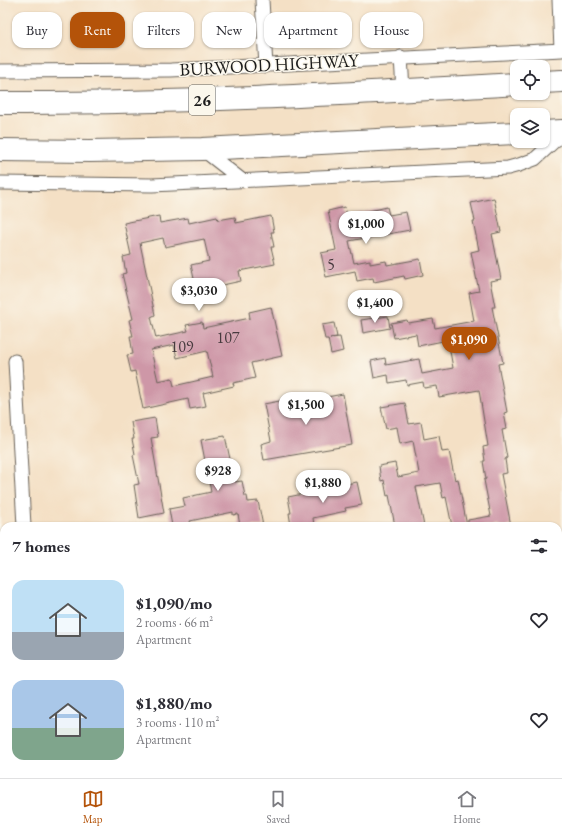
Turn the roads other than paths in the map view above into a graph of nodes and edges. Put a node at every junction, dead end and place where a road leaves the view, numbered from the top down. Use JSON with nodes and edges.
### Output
{"nodes":[{"id":1,"x":262,"y":0,"type":"edge"},
{"id":2,"x":559,"y":0,"type":"edge"},
{"id":3,"x":562,"y":50,"type":"edge"},
{"id":4,"x":401,"y":57,"type":"junction"},
{"id":5,"x":266,"y":66,"type":"junction"},
{"id":6,"x":0,"y":71,"type":"edge"},
{"id":7,"x":562,"y":81,"type":"edge"},
{"id":8,"x":550,"y":82,"type":"edge"},
{"id":9,"x":510,"y":84,"type":"edge"},
{"id":10,"x":403,"y":90,"type":"junction"},
{"id":11,"x":0,"y":103,"type":"edge"},
{"id":12,"x":562,"y":131,"type":"edge"},
{"id":13,"x":550,"y":132,"type":"edge"},
{"id":14,"x":510,"y":133,"type":"edge"},
{"id":15,"x":562,"y":134,"type":"edge"},
{"id":16,"x":202,"y":149,"type":"junction"},
{"id":17,"x":0,"y":150,"type":"edge"},
{"id":18,"x":243,"y":181,"type":"junction"},
{"id":19,"x":0,"y":183,"type":"edge"},
{"id":20,"x":15,"y":361,"type":"dead end"},
{"id":21,"x":24,"y":522,"type":"edge"}],
"edges":[{"from":1,"to":5,"type":"street"},
{"from":2,"to":3,"type":"street"},
{"from":3,"to":4,"type":"street","name":"BURWOOD HIGHWAY"},
{"from":4,"to":5,"type":"street","name":"BURWOOD HIGHWAY"},
{"from":4,"to":10,"type":"street"},
{"from":5,"to":6,"type":"street","name":"BURWOOD HIGHWAY"},
{"from":7,"to":8,"type":"highway"},
{"from":9,"to":10,"type":"highway","name":"BURWOOD HIGHWAY","number":"26"},
{"from":10,"to":11,"type":"highway","name":"BURWOOD HIGHWAY","number":"26"},
{"from":12,"to":13,"type":"highway"},
{"from":14,"to":16,"type":"highway"},
{"from":15,"to":18,"type":"street"},
{"from":16,"to":17,"type":"highway"},
{"from":16,"to":18,"type":"street"},
{"from":18,"to":19,"type":"street"},
{"from":20,"to":21,"type":"street"}]}
